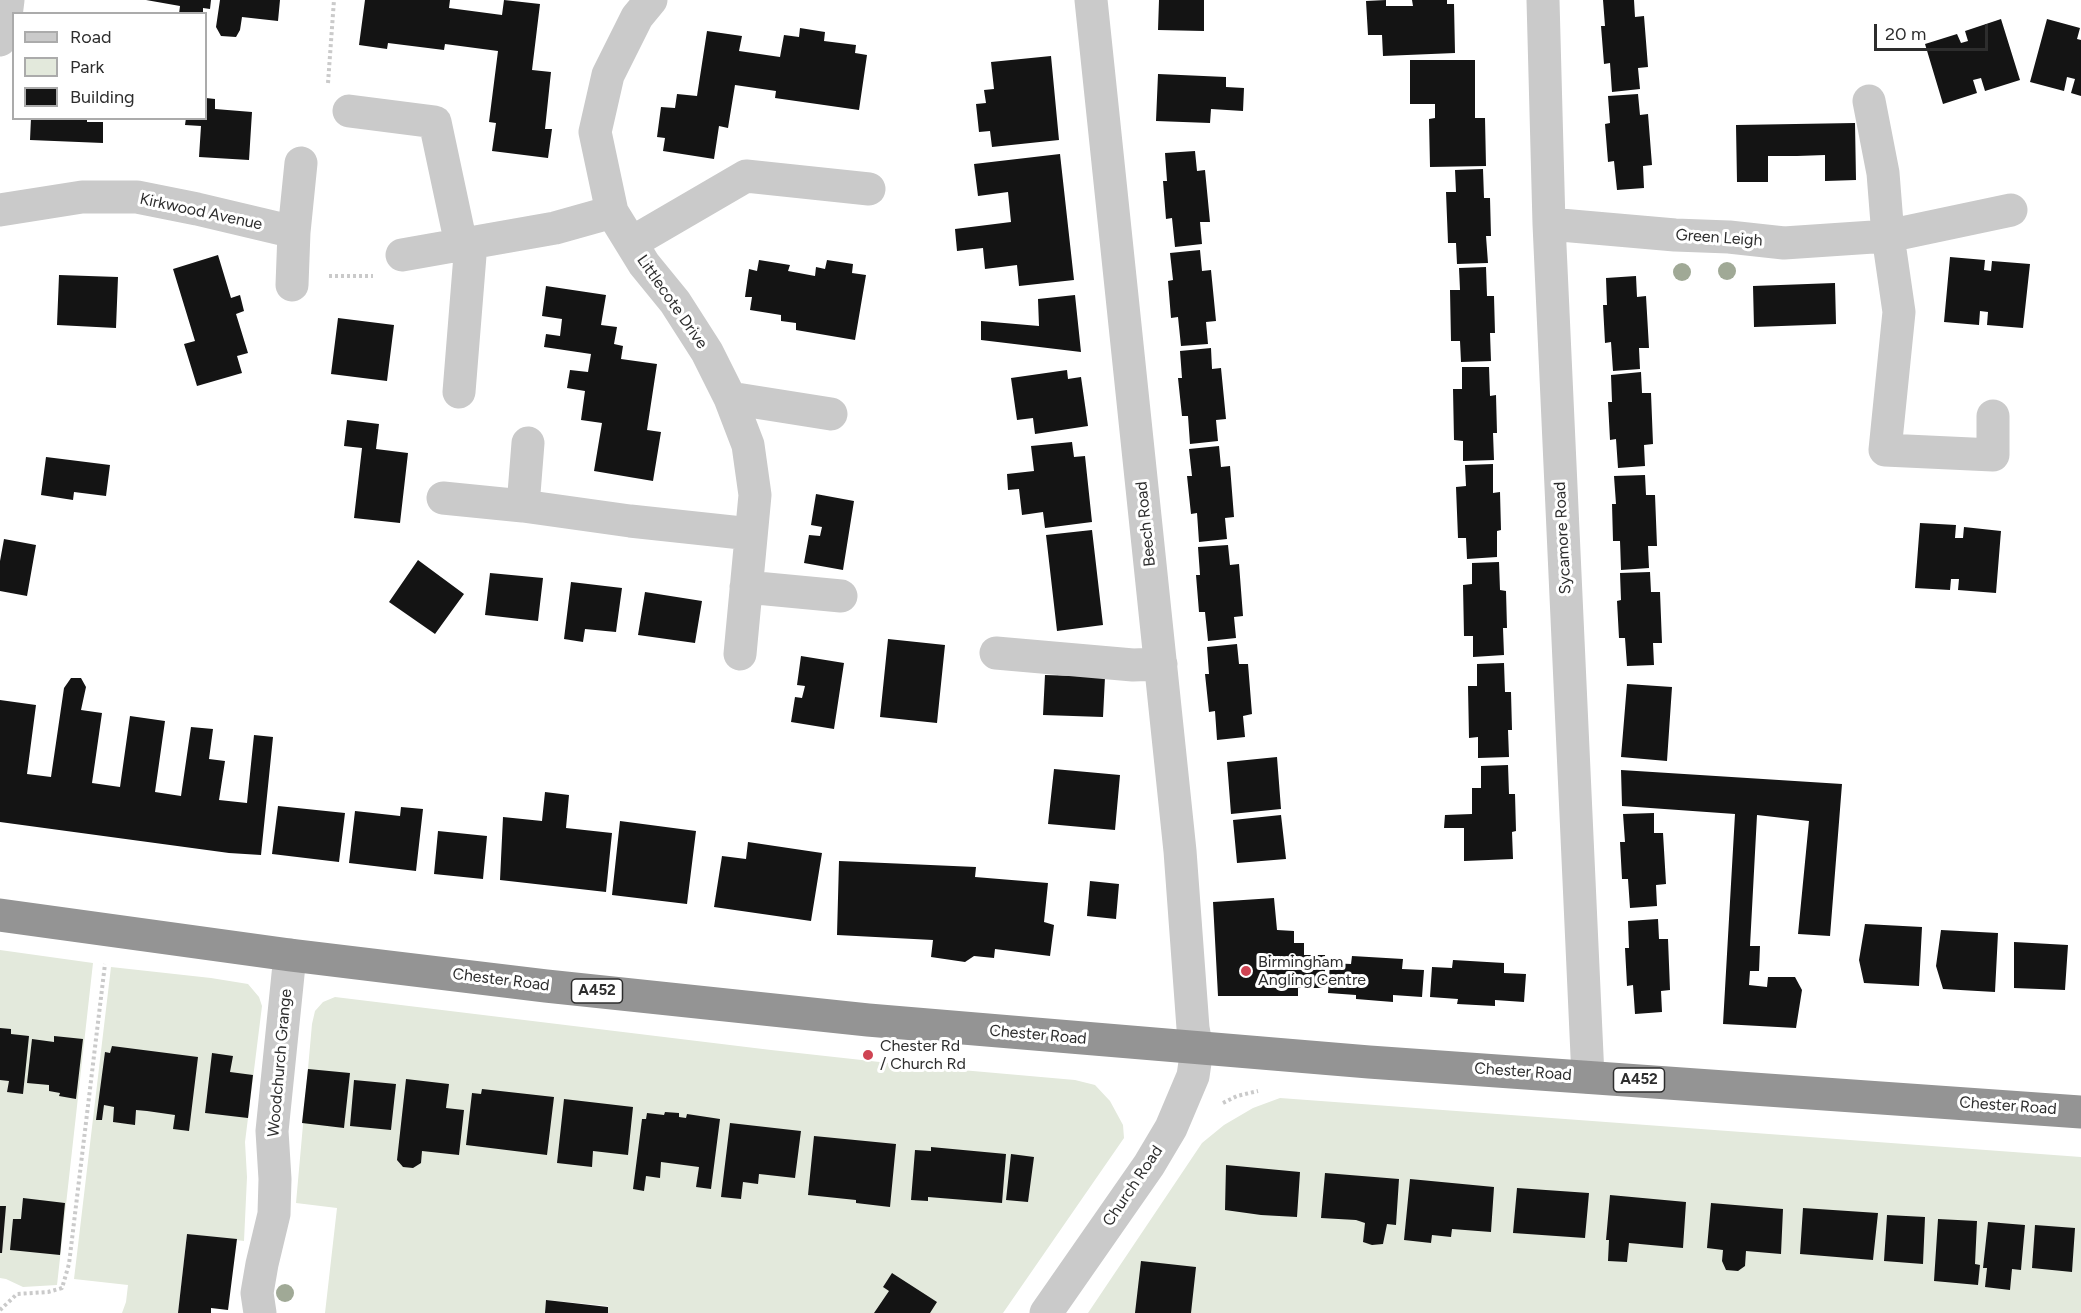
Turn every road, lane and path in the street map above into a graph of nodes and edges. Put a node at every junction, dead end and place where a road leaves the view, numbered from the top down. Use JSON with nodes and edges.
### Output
{"nodes":[{"id":1,"x":8,"y":0,"type":"edge"},
{"id":2,"x":1091,"y":0,"type":"edge"},
{"id":3,"x":1543,"y":0,"type":"edge"},
{"id":4,"x":636,"y":6,"type":"edge"},
{"id":5,"x":0,"y":40,"type":"edge"},
{"id":6,"x":1869,"y":101,"type":"dead end"},
{"id":7,"x":349,"y":111,"type":"dead end"},
{"id":8,"x":302,"y":163,"type":"dead end"},
{"id":9,"x":869,"y":189,"type":"dead end"},
{"id":10,"x":0,"y":210,"type":"edge"},
{"id":11,"x":2011,"y":210,"type":"dead end"},
{"id":12,"x":612,"y":212,"type":"junction"},
{"id":13,"x":1549,"y":224,"type":"junction"},
{"id":14,"x":294,"y":232,"type":"junction"},
{"id":15,"x":1888,"y":236,"type":"junction"},
{"id":16,"x":631,"y":243,"type":"junction"},
{"id":17,"x":466,"y":244,"type":"junction"},
{"id":18,"x":402,"y":255,"type":"joint"},
{"id":19,"x":326,"y":276,"type":"dead end"},
{"id":20,"x":292,"y":285,"type":"dead end"},
{"id":21,"x":459,"y":392,"type":"dead end"},
{"id":22,"x":730,"y":398,"type":"junction"},
{"id":23,"x":831,"y":414,"type":"dead end"},
{"id":24,"x":1993,"y":417,"type":"dead end"},
{"id":25,"x":528,"y":443,"type":"dead end"},
{"id":26,"x":443,"y":498,"type":"dead end"},
{"id":27,"x":523,"y":506,"type":"junction"},
{"id":28,"x":751,"y":534,"type":"junction"},
{"id":29,"x":746,"y":587,"type":"junction"},
{"id":30,"x":841,"y":596,"type":"dead end"},
{"id":31,"x":996,"y":653,"type":"dead end"},
{"id":32,"x":740,"y":654,"type":"dead end"},
{"id":33,"x":1161,"y":663,"type":"junction"},
{"id":34,"x":0,"y":915,"type":"edge"},
{"id":35,"x":109,"y":930,"type":"junction"},
{"id":36,"x":290,"y":955,"type":"junction"},
{"id":37,"x":1197,"y":1049,"type":"junction"},
{"id":38,"x":1588,"y":1077,"type":"junction"},
{"id":39,"x":1259,"y":1090,"type":"dead end"},
{"id":40,"x":2081,"y":1112,"type":"edge"},
{"id":41,"x":1171,"y":1128,"type":"junction"},
{"id":42,"x":0,"y":1310,"type":"edge"},
{"id":43,"x":260,"y":1313,"type":"edge"},
{"id":44,"x":1046,"y":1313,"type":"edge"}],
"edges":[{"from":1,"to":5,"type":"street"},
{"from":2,"to":33,"type":"street","name":"Beech Road"},
{"from":3,"to":13,"type":"street","name":"Sycamore Road"},
{"from":4,"to":12,"type":"street","name":"Littlecote Drive"},
{"from":6,"to":15,"type":"street"},
{"from":7,"to":17,"type":"street"},
{"from":8,"to":14,"type":"street"},
{"from":9,"to":16,"type":"street"},
{"from":10,"to":14,"type":"street","name":"Kirkwood Avenue"},
{"from":11,"to":15,"type":"street","name":"Green Leigh"},
{"from":12,"to":16,"type":"street","name":"Littlecote Drive"},
{"from":12,"to":17,"type":"street"},
{"from":13,"to":15,"type":"street","name":"Green Leigh"},
{"from":13,"to":38,"type":"street","name":"Sycamore Road"},
{"from":14,"to":20,"type":"street"},
{"from":15,"to":24,"type":"street"},
{"from":16,"to":22,"type":"street","name":"Littlecote Drive"},
{"from":17,"to":18,"type":"street"},
{"from":17,"to":21,"type":"street"},
{"from":18,"to":19,"type":"path"},
{"from":22,"to":23,"type":"street"},
{"from":22,"to":28,"type":"street","name":"Littlecote Drive"},
{"from":25,"to":27,"type":"street"},
{"from":26,"to":27,"type":"street"},
{"from":27,"to":28,"type":"street"},
{"from":28,"to":29,"type":"street","name":"Littlecote Drive"},
{"from":29,"to":30,"type":"street"},
{"from":29,"to":32,"type":"street","name":"Littlecote Drive"},
{"from":31,"to":33,"type":"street"},
{"from":33,"to":37,"type":"street","name":"Beech Road"},
{"from":34,"to":35,"type":"highway","name":"Chester Road","number":"A452"},
{"from":35,"to":36,"type":"highway","name":"Chester Road","number":"A452"},
{"from":35,"to":42,"type":"path"},
{"from":36,"to":37,"type":"highway","name":"Chester Road","number":"A452"},
{"from":36,"to":43,"type":"street","name":"Woodchurch Grange"},
{"from":37,"to":38,"type":"highway","name":"Chester Road","number":"A452"},
{"from":37,"to":41,"type":"street","name":"Church Road"},
{"from":38,"to":40,"type":"highway","name":"Chester Road","number":"A452"},
{"from":39,"to":41,"type":"path"},
{"from":41,"to":44,"type":"street","name":"Church Road"}]}
